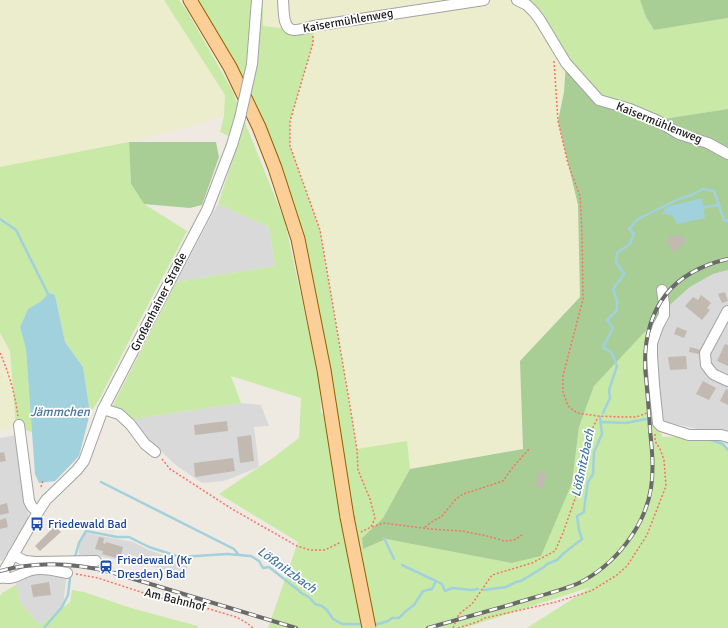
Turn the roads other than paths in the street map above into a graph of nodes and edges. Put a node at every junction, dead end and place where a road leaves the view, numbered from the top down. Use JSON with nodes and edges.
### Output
{"nodes":[{"id":1,"x":190,"y":0,"type":"edge"},
{"id":2,"x":257,"y":0,"type":"edge"},
{"id":3,"x":283,"y":0,"type":"edge"},
{"id":4,"x":484,"y":0,"type":"edge"},
{"id":5,"x":517,"y":0,"type":"edge"},
{"id":6,"x":728,"y":154,"type":"edge"},
{"id":7,"x":662,"y":290,"type":"dead end"},
{"id":8,"x":728,"y":311,"type":"edge"},
{"id":9,"x":728,"y":381,"type":"edge"},
{"id":10,"x":104,"y":409,"type":"junction"},
{"id":11,"x":19,"y":425,"type":"road end"},
{"id":12,"x":728,"y":437,"type":"edge"},
{"id":13,"x":155,"y":452,"type":"road end"},
{"id":14,"x":38,"y":512,"type":"junction"},
{"id":15,"x":13,"y":556,"type":"junction"},
{"id":16,"x":96,"y":561,"type":"road end"},
{"id":17,"x":67,"y":573,"type":"road end"},
{"id":18,"x":0,"y":577,"type":"edge"},
{"id":19,"x":369,"y":628,"type":"edge"}],
"edges":[{"from":1,"to":19,"type":"main road","bridge":true},
{"from":2,"to":10,"type":"street","name":"Großenhainer Straße","bridge":true},
{"from":3,"to":4,"type":"street","name":"Kaisermühlenweg"},
{"from":5,"to":6,"type":"street","name":"Kaisermühlenweg"},
{"from":7,"to":12,"type":"street"},
{"from":8,"to":9,"type":"street"},
{"from":10,"to":13,"type":"street"},
{"from":10,"to":14,"type":"street","name":"Großenhainer Straße"},
{"from":11,"to":14,"type":"street"},
{"from":14,"to":15,"type":"street","name":"Großenhainer Straße"},
{"from":15,"to":16,"type":"street"},
{"from":15,"to":18,"type":"street","name":"Großenhainer Straße"},
{"from":17,"to":18,"type":"street"}]}
